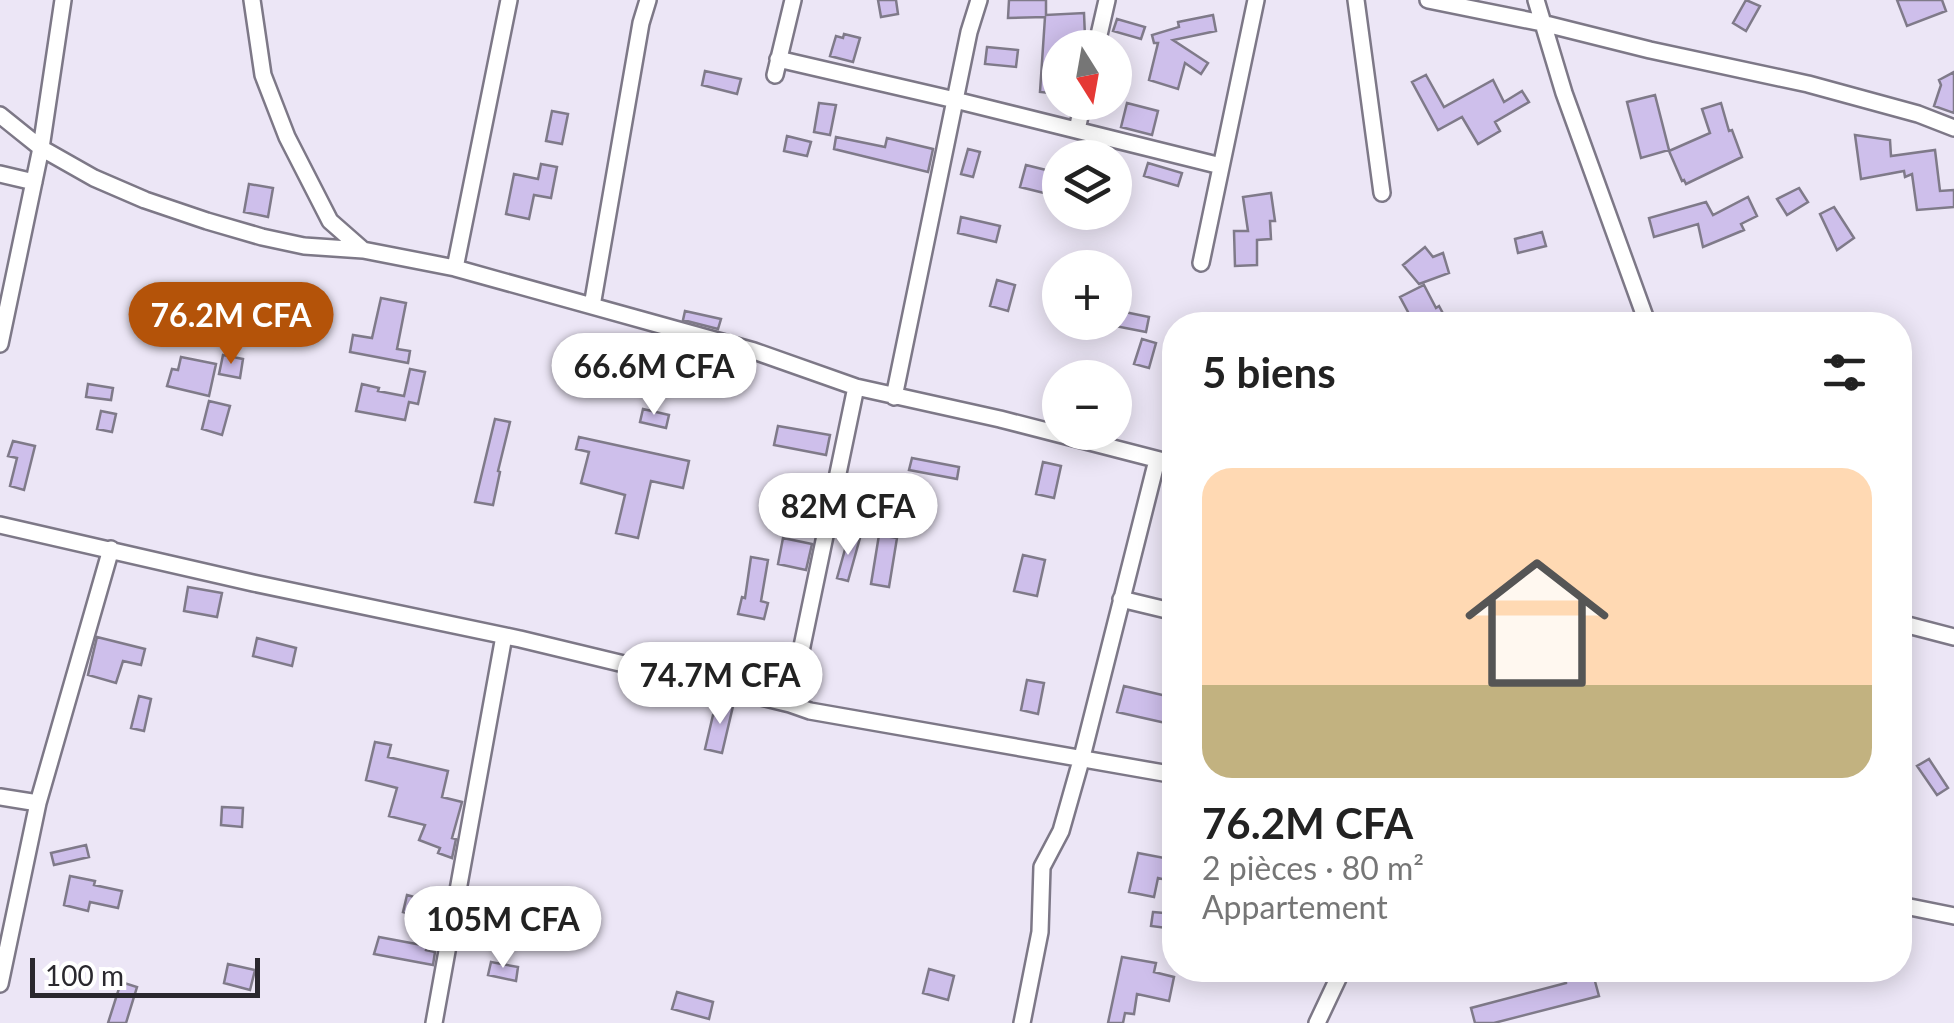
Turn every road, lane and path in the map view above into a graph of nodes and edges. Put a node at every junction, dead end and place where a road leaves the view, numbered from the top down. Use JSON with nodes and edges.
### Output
{"nodes":[{"id":1,"x":63,"y":0,"type":"edge"},
{"id":2,"x":252,"y":0,"type":"edge"},
{"id":3,"x":509,"y":0,"type":"edge"},
{"id":4,"x":648,"y":0,"type":"edge"},
{"id":5,"x":793,"y":0,"type":"edge"},
{"id":6,"x":980,"y":0,"type":"edge"},
{"id":7,"x":1107,"y":0,"type":"edge"},
{"id":8,"x":1256,"y":0,"type":"edge"},
{"id":9,"x":1356,"y":0,"type":"edge"},
{"id":10,"x":1428,"y":0,"type":"edge"},
{"id":11,"x":1536,"y":0,"type":"edge"},
{"id":12,"x":1542,"y":24,"type":"junction"},
{"id":13,"x":1100,"y":30,"type":"edge"},
{"id":14,"x":955,"y":100,"type":"junction"},
{"id":15,"x":0,"y":115,"type":"edge"},
{"id":16,"x":1080,"y":120,"type":"edge"},
{"id":17,"x":1954,"y":128,"type":"edge"},
{"id":18,"x":1077,"y":130,"type":"junction"},
{"id":19,"x":41,"y":148,"type":"junction"},
{"id":20,"x":1221,"y":166,"type":"junction"},
{"id":21,"x":0,"y":174,"type":"edge"},
{"id":22,"x":34,"y":182,"type":"junction"},
{"id":23,"x":1382,"y":192,"type":"dead end"},
{"id":24,"x":364,"y":250,"type":"junction"},
{"id":25,"x":1200,"y":263,"type":"dead end"},
{"id":26,"x":455,"y":268,"type":"junction"},
{"id":27,"x":592,"y":306,"type":"junction"},
{"id":28,"x":1643,"y":312,"type":"edge"},
{"id":29,"x":0,"y":344,"type":"edge"},
{"id":30,"x":856,"y":387,"type":"junction"},
{"id":31,"x":894,"y":397,"type":"junction"},
{"id":32,"x":1157,"y":460,"type":"junction"},
{"id":33,"x":1162,"y":461,"type":"edge"},
{"id":34,"x":0,"y":525,"type":"edge"},
{"id":35,"x":110,"y":549,"type":"junction"},
{"id":36,"x":1120,"y":599,"type":"junction"},
{"id":37,"x":1162,"y":609,"type":"edge"},
{"id":38,"x":1912,"y":626,"type":"edge"},
{"id":39,"x":504,"y":636,"type":"junction"},
{"id":40,"x":1954,"y":636,"type":"edge"},
{"id":41,"x":790,"y":704,"type":"junction"},
{"id":42,"x":1082,"y":757,"type":"junction"},
{"id":43,"x":1162,"y":772,"type":"edge"},
{"id":44,"x":0,"y":797,"type":"edge"},
{"id":45,"x":38,"y":804,"type":"junction"},
{"id":46,"x":1912,"y":907,"type":"edge"},
{"id":47,"x":1954,"y":916,"type":"edge"},
{"id":48,"x":1337,"y":982,"type":"edge"},
{"id":49,"x":0,"y":984,"type":"edge"},
{"id":50,"x":434,"y":1023,"type":"edge"},
{"id":51,"x":1022,"y":1023,"type":"edge"},
{"id":52,"x":1318,"y":1023,"type":"edge"}],
"edges":[{"from":1,"to":19,"type":"street"},
{"from":2,"to":24,"type":"street"},
{"from":3,"to":26,"type":"street"},
{"from":4,"to":27,"type":"street"},
{"from":5,"to":14,"type":"street"},
{"from":6,"to":14,"type":"street"},
{"from":7,"to":13,"type":"street"},
{"from":8,"to":20,"type":"street"},
{"from":9,"to":23,"type":"street"},
{"from":10,"to":12,"type":"street"},
{"from":11,"to":12,"type":"street"},
{"from":12,"to":17,"type":"street"},
{"from":12,"to":28,"type":"street"},
{"from":14,"to":18,"type":"street"},
{"from":14,"to":31,"type":"street"},
{"from":15,"to":19,"type":"street"},
{"from":16,"to":18,"type":"street"},
{"from":18,"to":20,"type":"street"},
{"from":19,"to":22,"type":"street"},
{"from":19,"to":24,"type":"street"},
{"from":20,"to":25,"type":"street"},
{"from":21,"to":22,"type":"street"},
{"from":22,"to":29,"type":"street"},
{"from":24,"to":26,"type":"street"},
{"from":26,"to":27,"type":"street"},
{"from":27,"to":30,"type":"street"},
{"from":30,"to":31,"type":"street"},
{"from":30,"to":41,"type":"street"},
{"from":31,"to":32,"type":"street"},
{"from":32,"to":33,"type":"street"},
{"from":32,"to":36,"type":"street"},
{"from":34,"to":35,"type":"street"},
{"from":35,"to":39,"type":"street"},
{"from":35,"to":45,"type":"street"},
{"from":36,"to":37,"type":"street"},
{"from":36,"to":42,"type":"street"},
{"from":38,"to":40,"type":"street"},
{"from":39,"to":41,"type":"street"},
{"from":39,"to":50,"type":"street"},
{"from":41,"to":42,"type":"street"},
{"from":42,"to":43,"type":"street"},
{"from":42,"to":51,"type":"street"},
{"from":44,"to":45,"type":"street"},
{"from":45,"to":49,"type":"street"},
{"from":46,"to":47,"type":"street"},
{"from":48,"to":52,"type":"street"}]}
